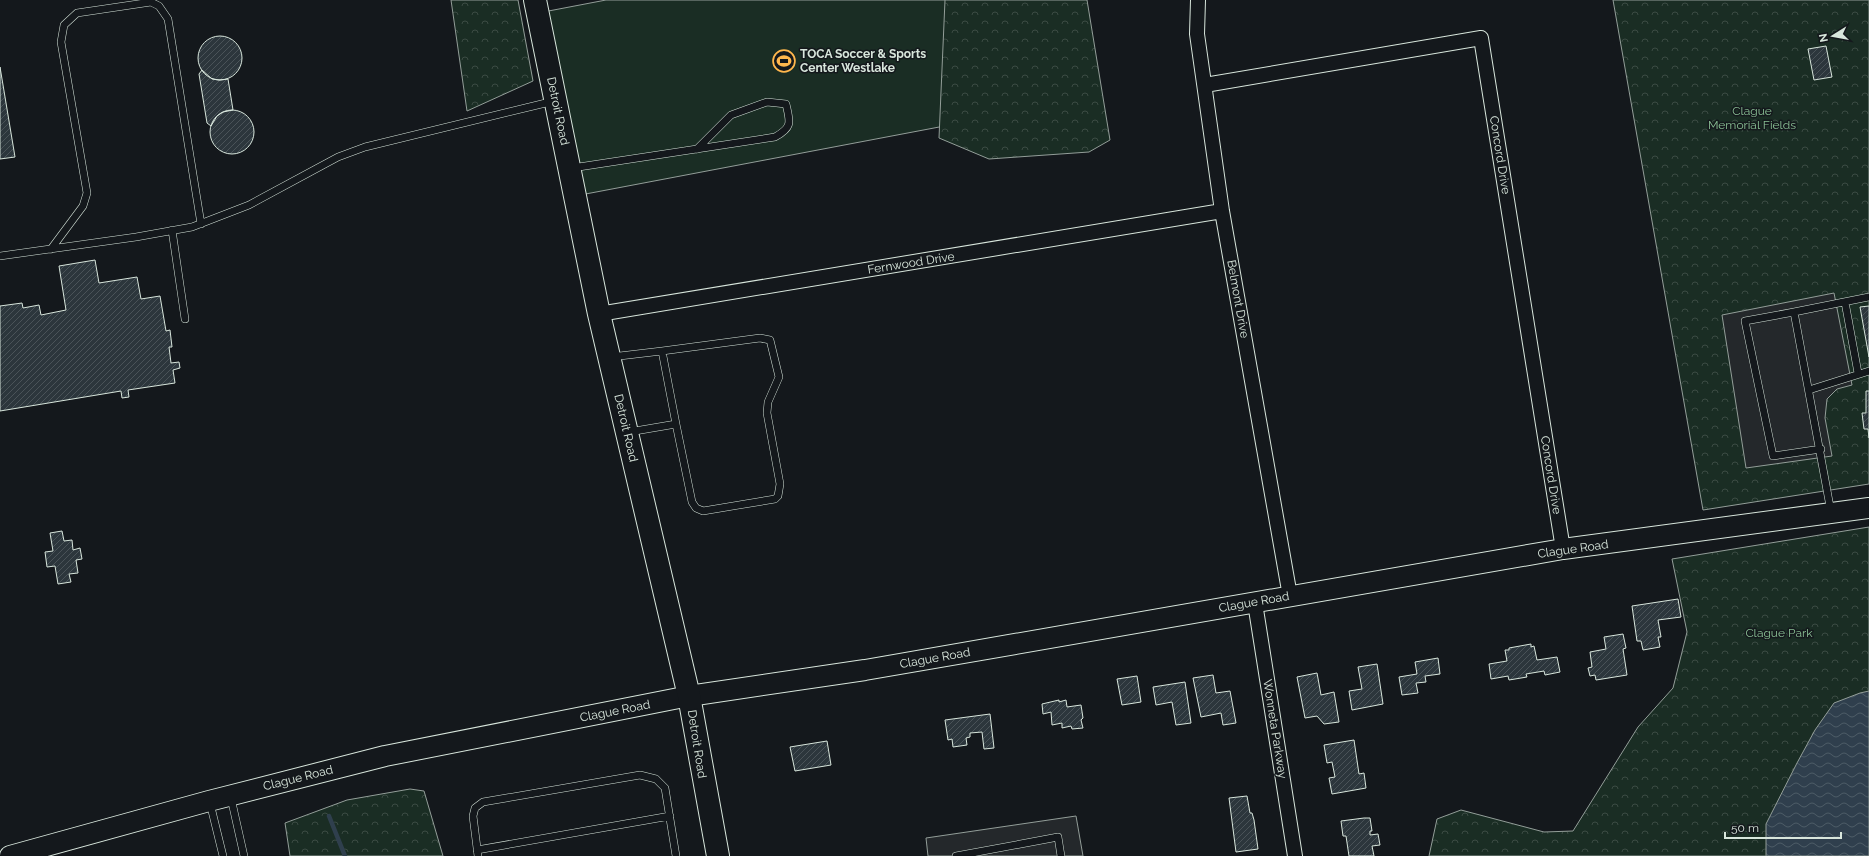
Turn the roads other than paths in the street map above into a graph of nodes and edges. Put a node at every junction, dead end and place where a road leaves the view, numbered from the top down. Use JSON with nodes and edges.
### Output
{"nodes":[{"id":1,"x":535,"y":0,"type":"edge"},
{"id":2,"x":1198,"y":0,"type":"edge"},
{"id":3,"x":1205,"y":85,"type":"junction"},
{"id":4,"x":556,"y":100,"type":"junction"},
{"id":5,"x":697,"y":149,"type":"junction"},
{"id":6,"x":570,"y":168,"type":"junction"},
{"id":7,"x":1222,"y":211,"type":"junction"},
{"id":8,"x":201,"y":224,"type":"junction"},
{"id":9,"x":172,"y":230,"type":"junction"},
{"id":10,"x":51,"y":249,"type":"junction"},
{"id":11,"x":0,"y":256,"type":"edge"},
{"id":12,"x":1869,"y":297,"type":"edge"},
{"id":13,"x":1846,"y":302,"type":"junction"},
{"id":14,"x":1794,"y":312,"type":"junction"},
{"id":15,"x":599,"y":314,"type":"junction"},
{"id":16,"x":185,"y":319,"type":"dead end"},
{"id":17,"x":662,"y":351,"type":"junction"},
{"id":18,"x":610,"y":358,"type":"junction"},
{"id":19,"x":1869,"y":371,"type":"edge"},
{"id":20,"x":1858,"y":373,"type":"junction"},
{"id":21,"x":1809,"y":390,"type":"junction"},
{"id":22,"x":676,"y":424,"type":"junction"},
{"id":23,"x":627,"y":433,"type":"junction"},
{"id":24,"x":1821,"y":449,"type":"junction"},
{"id":25,"x":1869,"y":508,"type":"edge"},
{"id":26,"x":1831,"y":514,"type":"junction"},
{"id":27,"x":1563,"y":549,"type":"junction"},
{"id":28,"x":1290,"y":596,"type":"junction"},
{"id":29,"x":1254,"y":603,"type":"junction"},
{"id":30,"x":689,"y":696,"type":"junction"},
{"id":31,"x":231,"y":795,"type":"junction"},
{"id":32,"x":209,"y":801,"type":"junction"},
{"id":33,"x":670,"y":816,"type":"junction"},
{"id":34,"x":477,"y":853,"type":"edge"},
{"id":35,"x":10,"y":856,"type":"edge"},
{"id":36,"x":223,"y":856,"type":"edge"},
{"id":37,"x":244,"y":856,"type":"edge"},
{"id":38,"x":676,"y":856,"type":"edge"},
{"id":39,"x":718,"y":856,"type":"edge"},
{"id":40,"x":956,"y":856,"type":"edge"},
{"id":41,"x":1061,"y":856,"type":"edge"},
{"id":42,"x":1295,"y":856,"type":"edge"}],
"edges":[{"from":1,"to":4,"type":"main road","name":"Detroit Road"},
{"from":2,"to":3,"type":"street","name":"Belmont Drive"},
{"from":3,"to":7,"type":"street","name":"Belmont Drive"},
{"from":3,"to":27,"type":"street","name":"Concord Drive"},
{"from":4,"to":6,"type":"main road","name":"Detroit Road"},
{"from":4,"to":8,"type":"lane"},
{"from":5,"to":5,"type":"lane"},
{"from":5,"to":6,"type":"lane"},
{"from":6,"to":15,"type":"main road","name":"Detroit Road"},
{"from":7,"to":15,"type":"street","name":"Fernwood Drive"},
{"from":7,"to":28,"type":"street","name":"Belmont Drive"},
{"from":8,"to":9,"type":"lane"},
{"from":8,"to":10,"type":"lane"},
{"from":9,"to":10,"type":"lane"},
{"from":9,"to":16,"type":"lane"},
{"from":10,"to":11,"type":"lane"},
{"from":12,"to":13,"type":"lane"},
{"from":13,"to":14,"type":"lane"},
{"from":13,"to":20,"type":"lane"},
{"from":14,"to":21,"type":"lane"},
{"from":14,"to":24,"type":"lane"},
{"from":15,"to":18,"type":"main road","name":"Detroit Road"},
{"from":17,"to":18,"type":"lane"},
{"from":17,"to":22,"type":"lane"},
{"from":17,"to":22,"type":"lane"},
{"from":18,"to":23,"type":"main road","name":"Detroit Road"},
{"from":19,"to":20,"type":"lane"},
{"from":20,"to":21,"type":"lane"},
{"from":21,"to":24,"type":"lane"},
{"from":22,"to":23,"type":"lane"},
{"from":23,"to":30,"type":"main road","name":"Detroit Road"},
{"from":24,"to":26,"type":"lane"},
{"from":25,"to":26,"type":"main road","name":"Clague Road"},
{"from":26,"to":27,"type":"main road","name":"Clague Road"},
{"from":27,"to":28,"type":"main road","name":"Clague Road"},
{"from":28,"to":29,"type":"main road","name":"Clague Road"},
{"from":29,"to":30,"type":"main road","name":"Clague Road"},
{"from":29,"to":42,"type":"street","name":"Wonneta Parkway"},
{"from":30,"to":31,"type":"main road","name":"Clague Road"},
{"from":30,"to":39,"type":"main road","name":"Detroit Road"},
{"from":31,"to":32,"type":"main road","name":"Clague Road"},
{"from":31,"to":37,"type":"lane"},
{"from":32,"to":35,"type":"main road","name":"Clague Road"},
{"from":32,"to":36,"type":"lane"},
{"from":33,"to":34,"type":"lane"},
{"from":33,"to":34,"type":"lane"},
{"from":33,"to":38,"type":"lane"},
{"from":40,"to":41,"type":"lane"}]}
